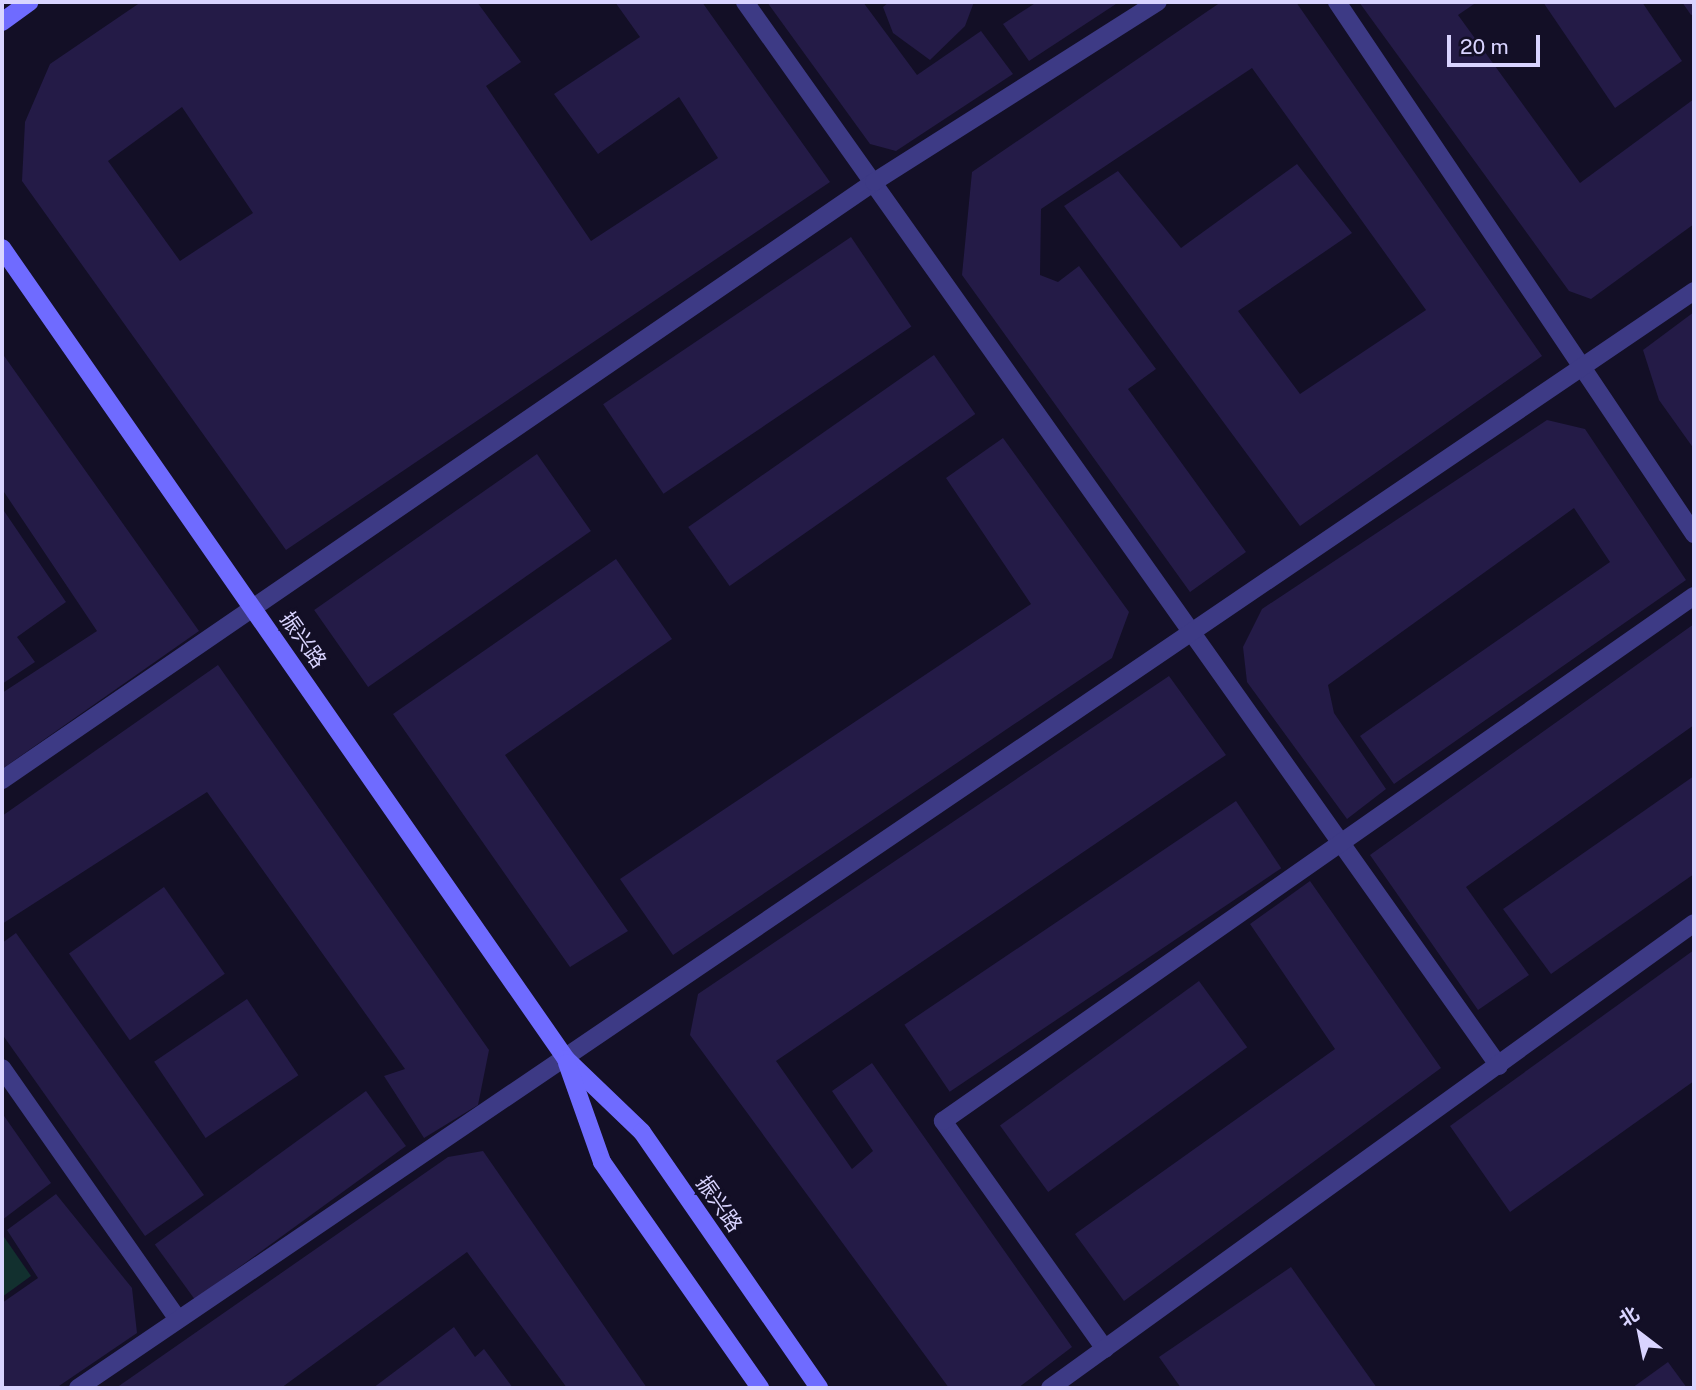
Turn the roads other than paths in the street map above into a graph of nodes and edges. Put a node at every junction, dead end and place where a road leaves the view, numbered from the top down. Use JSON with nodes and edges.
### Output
{"nodes":[{"id":1,"x":30,"y":2,"type":"edge"},
{"id":2,"x":745,"y":2,"type":"edge"},
{"id":3,"x":1158,"y":2,"type":"edge"},
{"id":4,"x":1336,"y":2,"type":"edge"},
{"id":5,"x":2,"y":22,"type":"edge"},
{"id":6,"x":874,"y":182,"type":"junction"},
{"id":7,"x":2,"y":248,"type":"edge"},
{"id":8,"x":1694,"y":291,"type":"edge"},
{"id":9,"x":1587,"y":368,"type":"junction"},
{"id":10,"x":1694,"y":534,"type":"edge"},
{"id":11,"x":1694,"y":596,"type":"edge"},
{"id":12,"x":253,"y":607,"type":"junction"},
{"id":13,"x":1193,"y":634,"type":"junction"},
{"id":14,"x":2,"y":780,"type":"edge"},
{"id":15,"x":1342,"y":844,"type":"junction"},
{"id":16,"x":1694,"y":923,"type":"edge"},
{"id":17,"x":566,"y":1059,"type":"junction"},
{"id":18,"x":1499,"y":1066,"type":"junction"},
{"id":19,"x":2,"y":1068,"type":"edge"},
{"id":20,"x":178,"y":1319,"type":"junction"},
{"id":21,"x":1105,"y":1349,"type":"junction"},
{"id":22,"x":78,"y":1388,"type":"edge"},
{"id":23,"x":760,"y":1388,"type":"edge"},
{"id":24,"x":819,"y":1388,"type":"edge"},
{"id":25,"x":1049,"y":1388,"type":"edge"}],
"edges":[{"from":1,"to":5,"type":"main road"},
{"from":2,"to":6,"type":"street"},
{"from":3,"to":6,"type":"street"},
{"from":4,"to":9,"type":"street"},
{"from":6,"to":12,"type":"street"},
{"from":6,"to":13,"type":"street"},
{"from":7,"to":12,"type":"main road","name":"振兴路"},
{"from":8,"to":9,"type":"street"},
{"from":9,"to":10,"type":"street"},
{"from":9,"to":13,"type":"street"},
{"from":11,"to":15,"type":"street"},
{"from":12,"to":14,"type":"street"},
{"from":12,"to":17,"type":"main road","name":"振兴路"},
{"from":13,"to":15,"type":"street"},
{"from":13,"to":17,"type":"street"},
{"from":15,"to":18,"type":"street"},
{"from":15,"to":21,"type":"street"},
{"from":16,"to":18,"type":"street"},
{"from":17,"to":20,"type":"street"},
{"from":17,"to":23,"type":"main road","name":"振兴路"},
{"from":17,"to":24,"type":"main road","name":"振兴路"},
{"from":18,"to":21,"type":"street"},
{"from":19,"to":20,"type":"street"},
{"from":20,"to":22,"type":"street"},
{"from":21,"to":25,"type":"street"}]}
